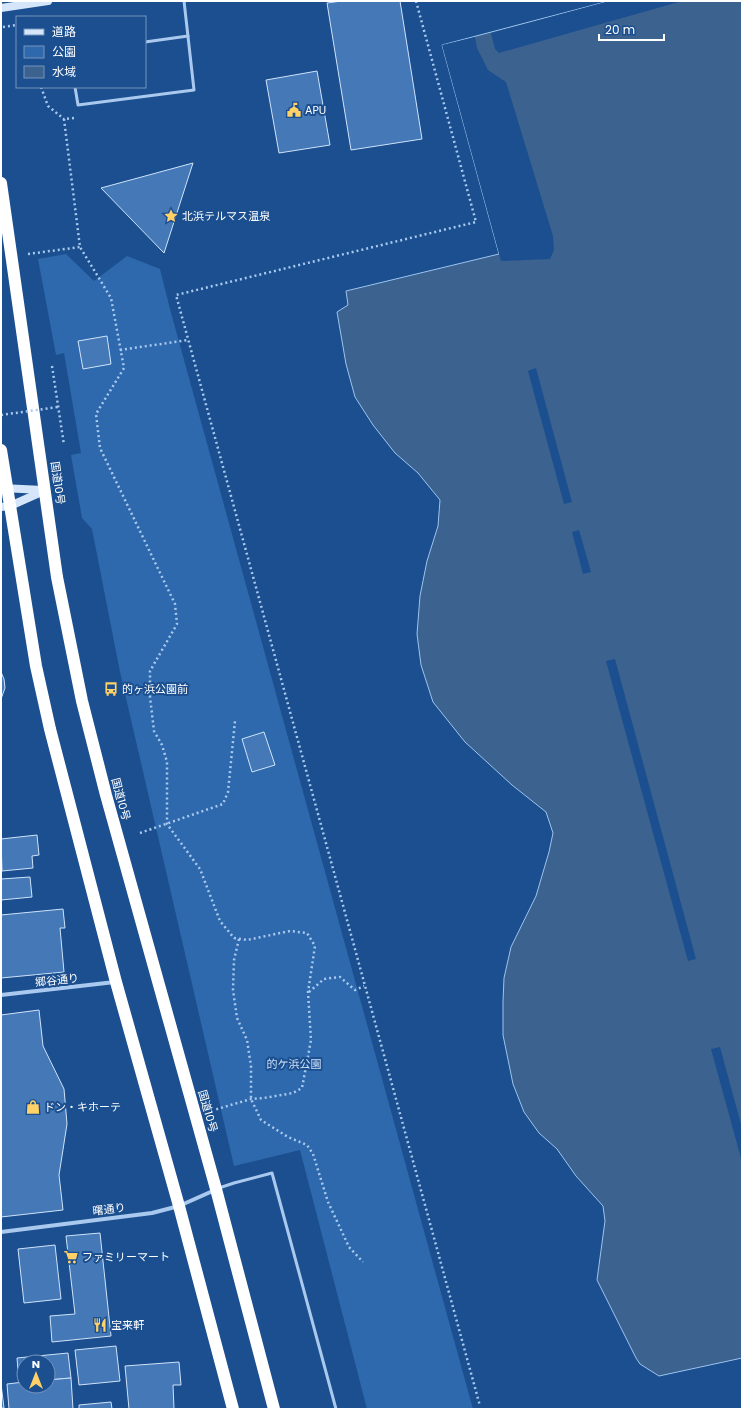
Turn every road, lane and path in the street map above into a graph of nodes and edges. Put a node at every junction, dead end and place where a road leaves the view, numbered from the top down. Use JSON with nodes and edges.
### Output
{"nodes":[{"id":1,"x":48,"y":1,"type":"edge"},
{"id":2,"x":184,"y":1,"type":"edge"},
{"id":3,"x":416,"y":1,"type":"edge"},
{"id":4,"x":1,"y":8,"type":"edge"},
{"id":5,"x":16,"y":25,"type":"edge"},
{"id":6,"x":3,"y":27,"type":"dead end"},
{"id":7,"x":188,"y":36,"type":"junction"},
{"id":8,"x":146,"y":42,"type":"edge"},
{"id":9,"x":41,"y":88,"type":"edge"},
{"id":10,"x":75,"y":88,"type":"edge"},
{"id":11,"x":78,"y":105,"type":"junction"},
{"id":12,"x":64,"y":119,"type":"junction"},
{"id":13,"x":1,"y":183,"type":"edge"},
{"id":14,"x":80,"y":247,"type":"junction"},
{"id":15,"x":12,"y":256,"type":"junction"},
{"id":16,"x":188,"y":340,"type":"junction"},
{"id":17,"x":120,"y":350,"type":"junction"},
{"id":18,"x":52,"y":366,"type":"dead end"},
{"id":19,"x":58,"y":407,"type":"junction"},
{"id":20,"x":1,"y":415,"type":"edge"},
{"id":21,"x":64,"y":445,"type":"dead end"},
{"id":22,"x":1,"y":450,"type":"edge"},
{"id":23,"x":4,"y":488,"type":"edge"},
{"id":24,"x":46,"y":490,"type":"junction"},
{"id":25,"x":5,"y":507,"type":"edge"},
{"id":26,"x":235,"y":721,"type":"dead end"},
{"id":27,"x":167,"y":824,"type":"junction"},
{"id":28,"x":140,"y":833,"type":"dead end"},
{"id":29,"x":239,"y":939,"type":"junction"},
{"id":30,"x":116,"y":982,"type":"junction"},
{"id":31,"x":364,"y":986,"type":"junction"},
{"id":32,"x":308,"y":992,"type":"junction"},
{"id":33,"x":1,"y":995,"type":"edge"},
{"id":34,"x":251,"y":1098,"type":"junction"},
{"id":35,"x":214,"y":1110,"type":"dead end"},
{"id":36,"x":216,"y":1189,"type":"junction"},
{"id":37,"x":179,"y":1206,"type":"junction"},
{"id":38,"x":1,"y":1232,"type":"edge"},
{"id":39,"x":363,"y":1262,"type":"dead end"},
{"id":40,"x":480,"y":1406,"type":"dead end"},
{"id":41,"x":233,"y":1409,"type":"edge"},
{"id":42,"x":274,"y":1409,"type":"edge"},
{"id":43,"x":336,"y":1409,"type":"edge"}],
"edges":[{"from":1,"to":4,"type":"street"},
{"from":2,"to":7,"type":"lane"},
{"from":3,"to":16,"type":"path"},
{"from":5,"to":6,"type":"path"},
{"from":7,"to":8,"type":"lane"},
{"from":7,"to":11,"type":"lane"},
{"from":9,"to":12,"type":"path"},
{"from":10,"to":11,"type":"lane"},
{"from":11,"to":12,"type":"path"},
{"from":12,"to":14,"type":"path"},
{"from":13,"to":15,"type":"highway","name":"国道10号"},
{"from":14,"to":15,"type":"path"},
{"from":14,"to":17,"type":"path"},
{"from":15,"to":24,"type":"highway","name":"国道10号"},
{"from":16,"to":17,"type":"path"},
{"from":16,"to":31,"type":"path"},
{"from":17,"to":27,"type":"path"},
{"from":18,"to":19,"type":"path"},
{"from":19,"to":20,"type":"path","bridge":true},
{"from":19,"to":21,"type":"path"},
{"from":22,"to":23,"type":"highway"},
{"from":23,"to":24,"type":"street"},
{"from":23,"to":25,"type":"highway"},
{"from":24,"to":25,"type":"street"},
{"from":24,"to":36,"type":"highway","name":"国道10号"},
{"from":25,"to":30,"type":"highway"},
{"from":26,"to":27,"type":"path"},
{"from":27,"to":28,"type":"path"},
{"from":27,"to":29,"type":"path"},
{"from":29,"to":32,"type":"path"},
{"from":29,"to":34,"type":"path"},
{"from":30,"to":33,"type":"street","name":"郷谷通り"},
{"from":30,"to":37,"type":"highway"},
{"from":31,"to":32,"type":"path"},
{"from":31,"to":40,"type":"path"},
{"from":32,"to":34,"type":"path"},
{"from":34,"to":35,"type":"path"},
{"from":34,"to":39,"type":"path"},
{"from":36,"to":37,"type":"street","name":"曙通り"},
{"from":36,"to":42,"type":"highway","name":"国道10号"},
{"from":36,"to":43,"type":"lane"},
{"from":37,"to":38,"type":"street","name":"曙通り"},
{"from":37,"to":41,"type":"highway"}]}
